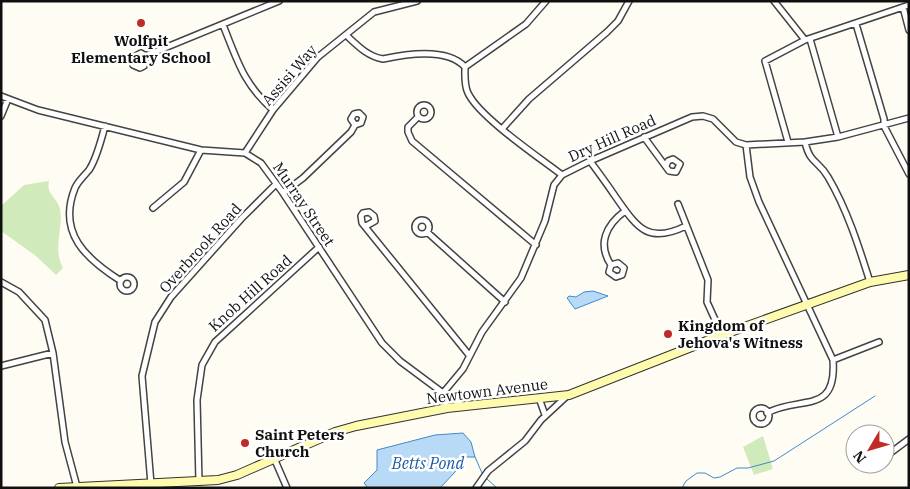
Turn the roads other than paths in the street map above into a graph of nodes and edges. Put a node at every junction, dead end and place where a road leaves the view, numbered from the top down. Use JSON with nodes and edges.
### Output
{"nodes":[{"id":1,"x":279,"y":1,"type":"edge"},
{"id":2,"x":417,"y":1,"type":"edge"},
{"id":3,"x":546,"y":1,"type":"edge"},
{"id":4,"x":629,"y":1,"type":"edge"},
{"id":5,"x":774,"y":1,"type":"edge"},
{"id":6,"x":906,"y":6,"type":"edge"},
{"id":7,"x":856,"y":24,"type":"junction"},
{"id":8,"x":223,"y":25,"type":"junction"},
{"id":9,"x":909,"y":30,"type":"edge"},
{"id":10,"x":346,"y":35,"type":"junction"},
{"id":11,"x":808,"y":40,"type":"junction"},
{"id":12,"x":145,"y":56,"type":"dead end"},
{"id":13,"x":465,"y":66,"type":"junction"},
{"id":14,"x":1,"y":96,"type":"edge"},
{"id":15,"x":8,"y":99,"type":"junction"},
{"id":16,"x":273,"y":110,"type":"junction"},
{"id":17,"x":1,"y":116,"type":"edge"},
{"id":18,"x":418,"y":116,"type":"dead end"},
{"id":19,"x":909,"y":118,"type":"edge"},
{"id":20,"x":355,"y":125,"type":"dead end"},
{"id":21,"x":105,"y":126,"type":"junction"},
{"id":22,"x":884,"y":126,"type":"junction"},
{"id":23,"x":502,"y":129,"type":"junction"},
{"id":24,"x":644,"y":136,"type":"junction"},
{"id":25,"x":838,"y":137,"type":"junction"},
{"id":26,"x":788,"y":142,"type":"junction"},
{"id":27,"x":805,"y":142,"type":"junction"},
{"id":28,"x":746,"y":145,"type":"junction"},
{"id":29,"x":201,"y":150,"type":"junction"},
{"id":30,"x":245,"y":153,"type":"junction"},
{"id":31,"x":590,"y":161,"type":"junction"},
{"id":32,"x":666,"y":166,"type":"dead end"},
{"id":33,"x":909,"y":174,"type":"edge"},
{"id":34,"x":562,"y":175,"type":"junction"},
{"id":35,"x":276,"y":184,"type":"junction"},
{"id":36,"x":283,"y":193,"type":"junction"},
{"id":37,"x":678,"y":204,"type":"dead end"},
{"id":38,"x":153,"y":208,"type":"dead end"},
{"id":39,"x":625,"y":211,"type":"junction"},
{"id":40,"x":366,"y":226,"type":"dead end"},
{"id":41,"x":686,"y":226,"type":"junction"},
{"id":42,"x":428,"y":232,"type":"dead end"},
{"id":43,"x":536,"y":245,"type":"junction"},
{"id":44,"x":319,"y":247,"type":"junction"},
{"id":45,"x":611,"y":265,"type":"dead end"},
{"id":46,"x":909,"y":275,"type":"edge"},
{"id":47,"x":121,"y":281,"type":"dead end"},
{"id":48,"x":1,"y":282,"type":"edge"},
{"id":49,"x":870,"y":282,"type":"junction"},
{"id":50,"x":505,"y":302,"type":"junction"},
{"id":51,"x":806,"y":306,"type":"junction"},
{"id":52,"x":722,"y":335,"type":"junction"},
{"id":53,"x":879,"y":342,"type":"dead end"},
{"id":54,"x":53,"y":353,"type":"junction"},
{"id":55,"x":469,"y":355,"type":"junction"},
{"id":56,"x":833,"y":360,"type":"junction"},
{"id":57,"x":1,"y":366,"type":"edge"},
{"id":58,"x":443,"y":393,"type":"junction"},
{"id":59,"x":569,"y":395,"type":"junction"},
{"id":60,"x":540,"y":398,"type":"junction"},
{"id":61,"x":463,"y":406,"type":"junction"},
{"id":62,"x":447,"y":408,"type":"junction"},
{"id":63,"x":767,"y":413,"type":"dead end"},
{"id":64,"x":545,"y":415,"type":"junction"},
{"id":65,"x":909,"y":439,"type":"edge"},
{"id":66,"x":895,"y":450,"type":"edge"},
{"id":67,"x":274,"y":458,"type":"junction"},
{"id":68,"x":199,"y":482,"type":"junction"},
{"id":69,"x":151,"y":484,"type":"junction"},
{"id":70,"x":77,"y":487,"type":"edge"},
{"id":71,"x":60,"y":488,"type":"edge"},
{"id":72,"x":287,"y":488,"type":"edge"},
{"id":73,"x":476,"y":488,"type":"edge"}],
"edges":[{"from":1,"to":8,"type":"street"},
{"from":2,"to":10,"type":"street","name":"Assisi Way"},
{"from":3,"to":13,"type":"street"},
{"from":4,"to":23,"type":"street"},
{"from":5,"to":11,"type":"street"},
{"from":6,"to":7,"type":"street"},
{"from":6,"to":9,"type":"street"},
{"from":7,"to":11,"type":"street"},
{"from":7,"to":22,"type":"street"},
{"from":8,"to":12,"type":"street"},
{"from":8,"to":16,"type":"street"},
{"from":10,"to":13,"type":"street"},
{"from":10,"to":16,"type":"street","name":"Assisi Way"},
{"from":11,"to":25,"type":"street"},
{"from":11,"to":26,"type":"street"},
{"from":13,"to":23,"type":"street"},
{"from":14,"to":15,"type":"street"},
{"from":15,"to":17,"type":"street"},
{"from":15,"to":21,"type":"street"},
{"from":16,"to":30,"type":"street","name":"Assisi Way"},
{"from":18,"to":43,"type":"street"},
{"from":19,"to":22,"type":"street"},
{"from":20,"to":36,"type":"street"},
{"from":21,"to":29,"type":"street"},
{"from":21,"to":47,"type":"street"},
{"from":22,"to":25,"type":"street"},
{"from":22,"to":33,"type":"street"},
{"from":23,"to":34,"type":"street"},
{"from":24,"to":28,"type":"street","name":"Dry Hill Road"},
{"from":24,"to":31,"type":"street","name":"Dry Hill Road"},
{"from":24,"to":32,"type":"street"},
{"from":25,"to":27,"type":"street"},
{"from":26,"to":27,"type":"street"},
{"from":26,"to":28,"type":"street"},
{"from":27,"to":49,"type":"street"},
{"from":28,"to":51,"type":"street"},
{"from":29,"to":30,"type":"street"},
{"from":29,"to":38,"type":"street"},
{"from":30,"to":35,"type":"street","name":"Murray Street"},
{"from":31,"to":34,"type":"street","name":"Dry Hill Road"},
{"from":31,"to":39,"type":"street"},
{"from":34,"to":43,"type":"street","name":"Dry Hill Road"},
{"from":35,"to":36,"type":"street","name":"Murray Street"},
{"from":35,"to":69,"type":"street","name":"Overbrook Road"},
{"from":36,"to":44,"type":"street","name":"Murray Street"},
{"from":37,"to":41,"type":"street"},
{"from":39,"to":41,"type":"street"},
{"from":39,"to":45,"type":"street"},
{"from":40,"to":55,"type":"street"},
{"from":41,"to":52,"type":"street"},
{"from":42,"to":50,"type":"street"},
{"from":43,"to":50,"type":"street","name":"Dry Hill Road"},
{"from":44,"to":58,"type":"street","name":"Murray Street"},
{"from":44,"to":68,"type":"street","name":"Knob Hill Road"},
{"from":46,"to":49,"type":"main road","name":"Newtown Avenue"},
{"from":48,"to":54,"type":"street"},
{"from":49,"to":51,"type":"main road","name":"Newtown Avenue"},
{"from":50,"to":55,"type":"street","name":"Dry Hill Road"},
{"from":51,"to":52,"type":"main road","name":"Newtown Avenue"},
{"from":51,"to":56,"type":"street"},
{"from":52,"to":59,"type":"main road","name":"Newtown Avenue"},
{"from":53,"to":56,"type":"street"},
{"from":54,"to":57,"type":"street"},
{"from":54,"to":70,"type":"street"},
{"from":55,"to":58,"type":"street","name":"Dry Hill Road"},
{"from":56,"to":63,"type":"street"},
{"from":58,"to":61,"type":"street","name":"Murray Street"},
{"from":58,"to":62,"type":"street"},
{"from":59,"to":60,"type":"main road","name":"Newtown Avenue"},
{"from":59,"to":64,"type":"street"},
{"from":60,"to":61,"type":"main road","name":"Newtown Avenue"},
{"from":60,"to":64,"type":"street"},
{"from":61,"to":62,"type":"main road","name":"Newtown Avenue"},
{"from":62,"to":67,"type":"main road","name":"Newtown Avenue"},
{"from":64,"to":73,"type":"street"},
{"from":65,"to":66,"type":"street"},
{"from":67,"to":68,"type":"main road","name":"Newtown Avenue"},
{"from":67,"to":72,"type":"street"},
{"from":68,"to":69,"type":"main road","name":"Newtown Avenue"},
{"from":69,"to":70,"type":"main road","name":"Newtown Avenue"},
{"from":70,"to":71,"type":"main road","name":"Newtown Avenue"}]}
